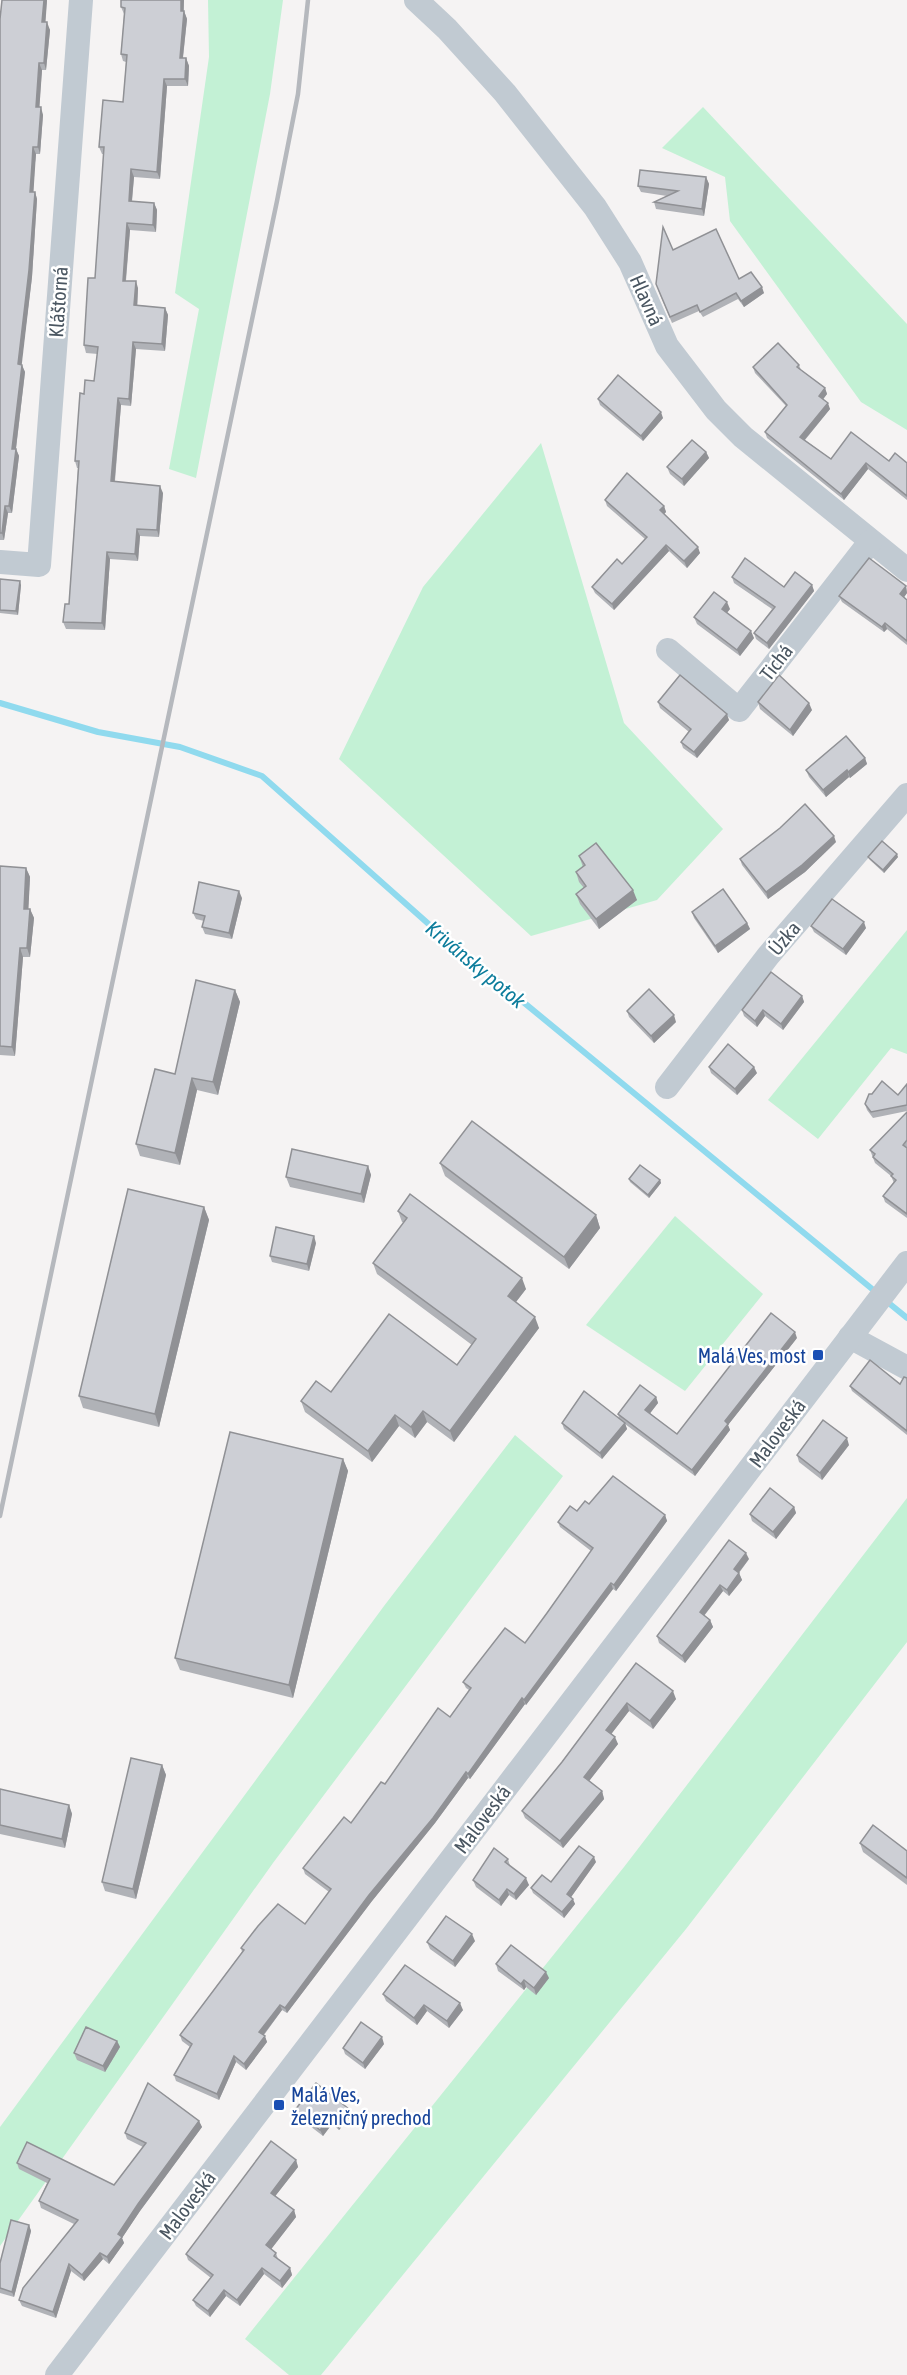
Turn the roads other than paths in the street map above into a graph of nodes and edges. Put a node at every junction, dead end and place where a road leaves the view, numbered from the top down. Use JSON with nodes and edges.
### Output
{"nodes":[{"id":1,"x":81,"y":0,"type":"edge"},
{"id":2,"x":416,"y":0,"type":"edge"},
{"id":3,"x":870,"y":542,"type":"junction"},
{"id":4,"x":0,"y":562,"type":"edge"},
{"id":5,"x":907,"y":570,"type":"edge"},
{"id":6,"x":668,"y":650,"type":"dead end"},
{"id":7,"x":907,"y":795,"type":"edge"},
{"id":8,"x":667,"y":1087,"type":"dead end"},
{"id":9,"x":902,"y":1270,"type":"edge"},
{"id":10,"x":853,"y":1333,"type":"junction"},
{"id":11,"x":907,"y":1368,"type":"edge"},
{"id":12,"x":57,"y":2375,"type":"edge"}],
"edges":[{"from":1,"to":4,"type":"street","name":"Kláštorná"},
{"from":2,"to":3,"type":"street","name":"Hlavná"},
{"from":3,"to":5,"type":"street","name":"Hlavná"},
{"from":3,"to":6,"type":"street","name":"Tichá"},
{"from":7,"to":8,"type":"street","name":"Úzka"},
{"from":9,"to":10,"type":"street","name":"Maloveská"},
{"from":10,"to":11,"type":"street"},
{"from":10,"to":12,"type":"street","name":"Maloveská"}]}
